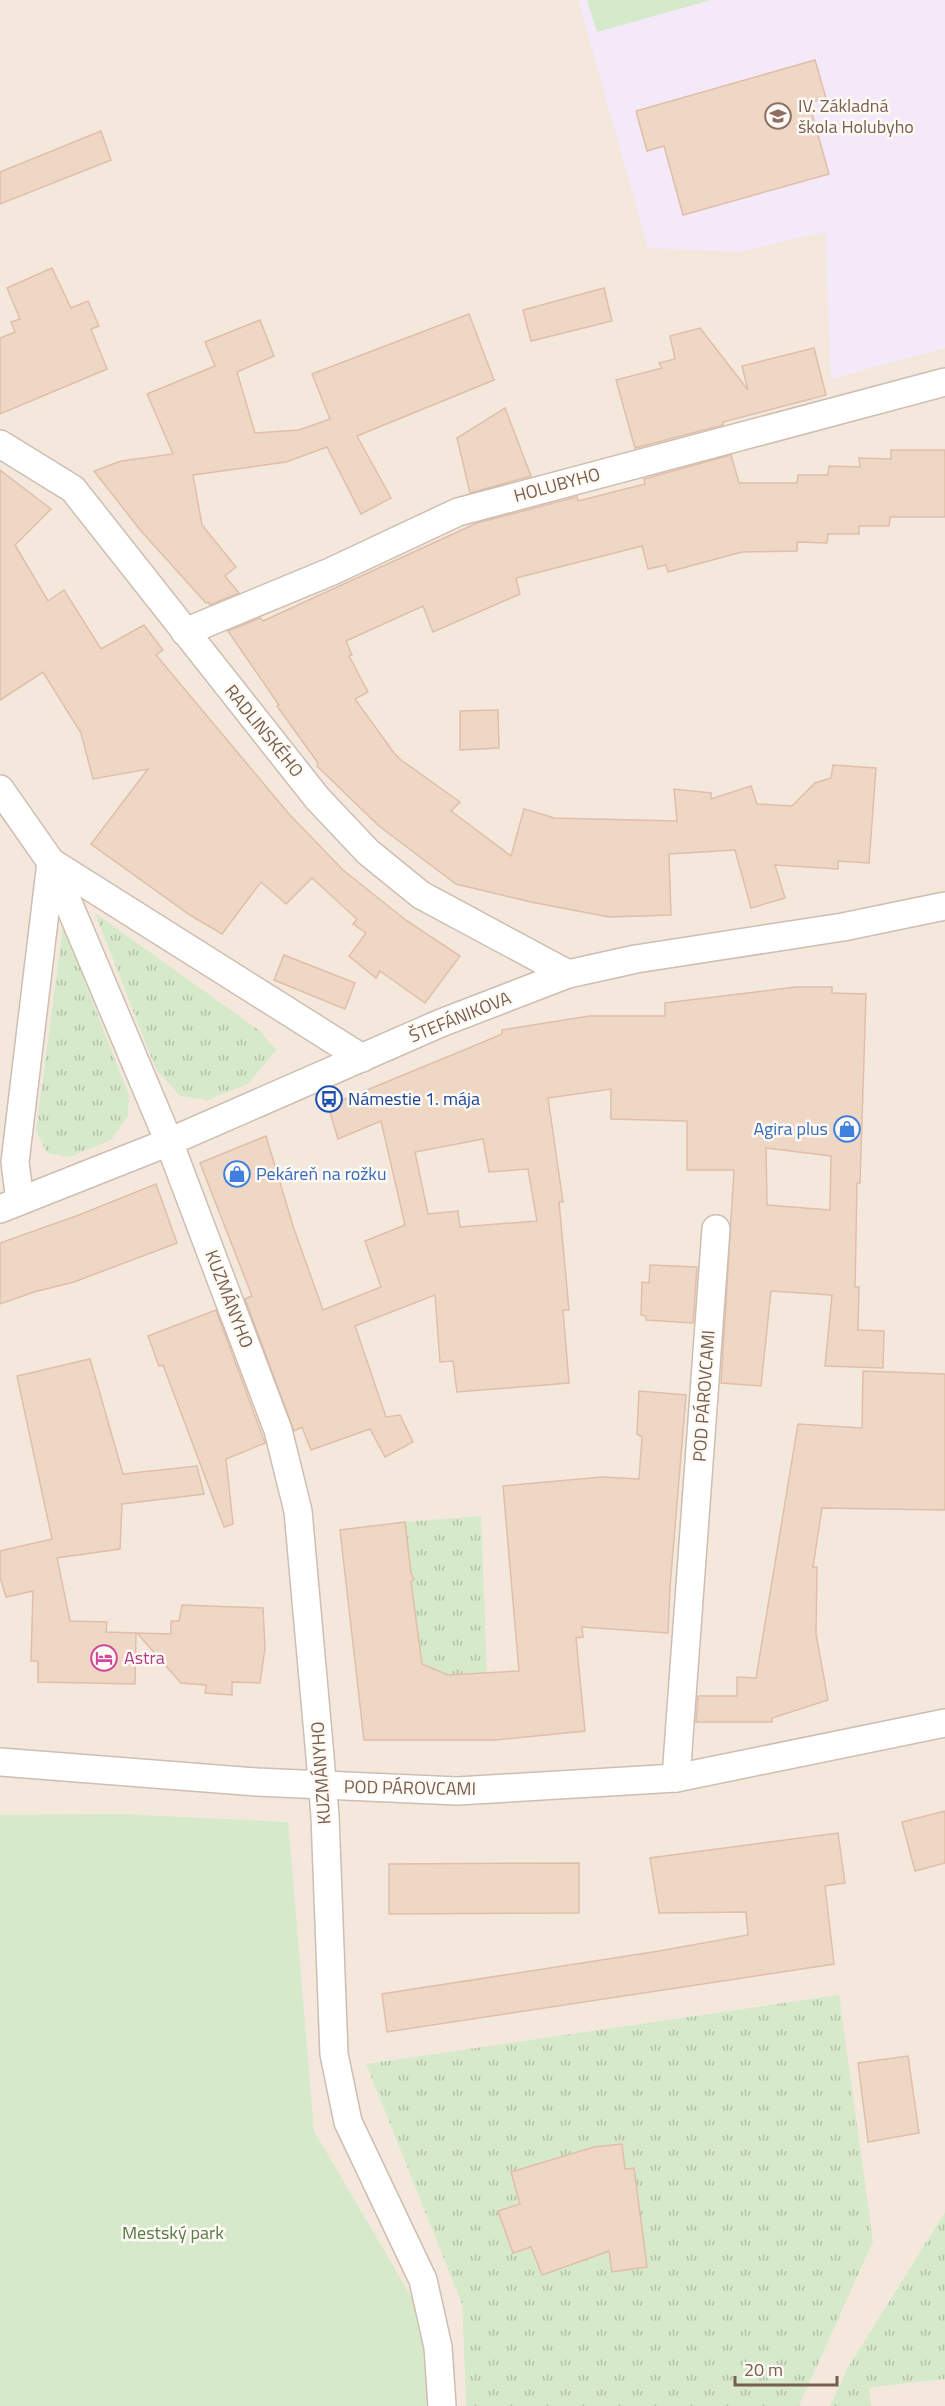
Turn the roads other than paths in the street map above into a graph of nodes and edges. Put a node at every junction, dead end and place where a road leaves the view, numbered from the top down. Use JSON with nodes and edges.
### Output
{"nodes":[{"id":1,"x":945,"y":382,"type":"edge"},
{"id":2,"x":0,"y":444,"type":"edge"},
{"id":3,"x":184,"y":632,"type":"junction"},
{"id":4,"x":0,"y":789,"type":"edge"},
{"id":5,"x":51,"y":862,"type":"junction"},
{"id":6,"x":945,"y":906,"type":"edge"},
{"id":7,"x":568,"y":974,"type":"junction"},
{"id":8,"x":362,"y":1058,"type":"junction"},
{"id":9,"x":169,"y":1143,"type":"junction"},
{"id":10,"x":10,"y":1205,"type":"edge"},
{"id":11,"x":716,"y":1229,"type":"dead end"},
{"id":12,"x":945,"y":1723,"type":"edge"},
{"id":13,"x":0,"y":1762,"type":"edge"},
{"id":14,"x":676,"y":1778,"type":"junction"},
{"id":15,"x":323,"y":1785,"type":"junction"},
{"id":16,"x":442,"y":2406,"type":"edge"}],
"edges":[{"from":1,"to":3,"type":"street","name":"HOLUBYHO"},
{"from":2,"to":3,"type":"street","name":"RADLINSKÉHO"},
{"from":3,"to":7,"type":"street","name":"RADLINSKÉHO"},
{"from":4,"to":5,"type":"street"},
{"from":5,"to":8,"type":"street"},
{"from":5,"to":9,"type":"street"},
{"from":5,"to":10,"type":"street"},
{"from":6,"to":7,"type":"street","name":"ŠTEFÁNIKOVA"},
{"from":7,"to":8,"type":"street","name":"ŠTEFÁNIKOVA"},
{"from":8,"to":9,"type":"street","name":"ŠTEFÁNIKOVA"},
{"from":9,"to":10,"type":"street","name":"ŠTEFÁNIKOVA"},
{"from":9,"to":15,"type":"street","name":"KUZMÁNYHO"},
{"from":11,"to":14,"type":"street","name":"POD PÁROVCAMI"},
{"from":12,"to":14,"type":"street","name":"POD PÁROVCAMI"},
{"from":13,"to":15,"type":"street","name":"POD PÁROVCAMI"},
{"from":14,"to":15,"type":"street","name":"POD PÁROVCAMI"},
{"from":15,"to":16,"type":"street","name":"KUZMÁNYHO"}]}
